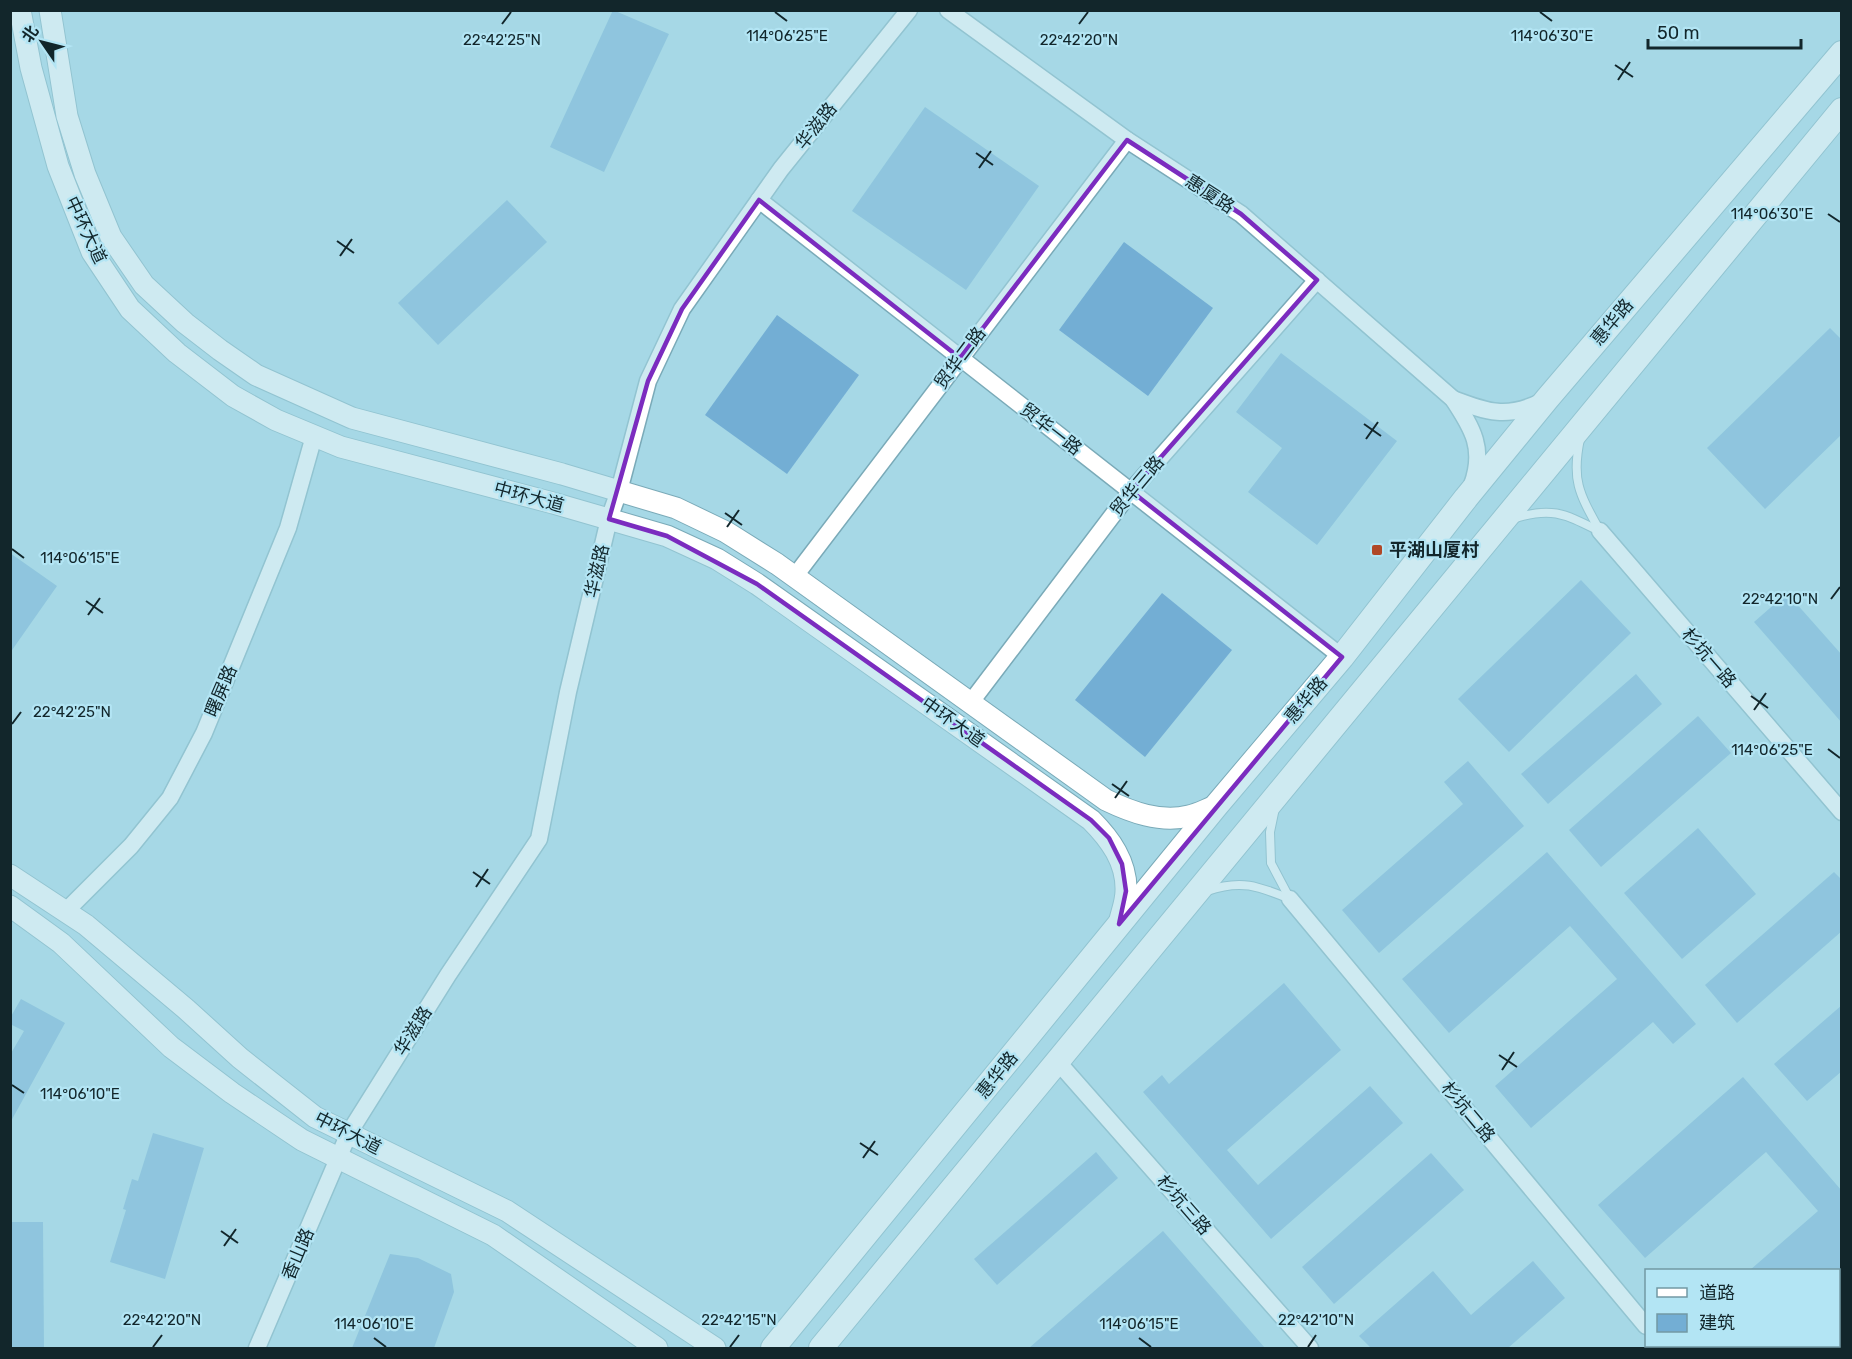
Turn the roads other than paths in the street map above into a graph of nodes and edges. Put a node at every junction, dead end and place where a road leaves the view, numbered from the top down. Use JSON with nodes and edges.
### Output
{"nodes":[{"id":1,"x":20,"y":10,"type":"edge"},
{"id":2,"x":50,"y":10,"type":"edge"},
{"id":3,"x":909,"y":10,"type":"edge"},
{"id":4,"x":948,"y":10,"type":"edge"},
{"id":5,"x":1842,"y":53,"type":"edge"},
{"id":6,"x":1842,"y":110,"type":"edge"},
{"id":7,"x":1842,"y":134,"type":"edge"},
{"id":8,"x":1127,"y":140,"type":"junction"},
{"id":9,"x":1804,"y":156,"type":"junction"},
{"id":10,"x":759,"y":200,"type":"junction"},
{"id":11,"x":1317,"y":280,"type":"junction"},
{"id":12,"x":960,"y":358,"type":"junction"},
{"id":13,"x":1453,"y":399,"type":"junction"},
{"id":14,"x":1547,"y":399,"type":"junction"},
{"id":15,"x":1584,"y":423,"type":"junction"},
{"id":16,"x":314,"y":436,"type":"junction"},
{"id":17,"x":619,"y":491,"type":"junction"},
{"id":18,"x":1131,"y":491,"type":"junction"},
{"id":19,"x":1466,"y":498,"type":"junction"},
{"id":20,"x":609,"y":519,"type":"junction"},
{"id":21,"x":1502,"y":523,"type":"junction"},
{"id":22,"x":1600,"y":531,"type":"junction"},
{"id":23,"x":795,"y":576,"type":"junction"},
{"id":24,"x":1342,"y":657,"type":"junction"},
{"id":25,"x":970,"y":702,"type":"junction"},
{"id":26,"x":1278,"y":794,"type":"junction"},
{"id":27,"x":1216,"y":806,"type":"junction"},
{"id":28,"x":1842,"y":812,"type":"edge"},
{"id":29,"x":10,"y":874,"type":"edge"},
{"id":30,"x":1194,"y":896,"type":"junction"},
{"id":31,"x":1290,"y":899,"type":"junction"},
{"id":32,"x":10,"y":906,"type":"edge"},
{"id":33,"x":66,"y":911,"type":"junction"},
{"id":34,"x":1119,"y":924,"type":"junction"},
{"id":35,"x":1058,"y":1062,"type":"junction"},
{"id":36,"x":349,"y":1133,"type":"junction"},
{"id":37,"x":339,"y":1159,"type":"junction"},
{"id":38,"x":1645,"y":1324,"type":"edge"},
{"id":39,"x":257,"y":1348,"type":"edge"},
{"id":40,"x":657,"y":1348,"type":"edge"},
{"id":41,"x":715,"y":1348,"type":"edge"},
{"id":42,"x":773,"y":1348,"type":"edge"},
{"id":43,"x":821,"y":1348,"type":"edge"},
{"id":44,"x":1310,"y":1348,"type":"edge"}],
"edges":[{"from":1,"to":16,"type":"street","name":"中环大道"},
{"from":2,"to":17,"type":"street","name":"中环大道"},
{"from":3,"to":10,"type":"street","name":"华滋路"},
{"from":4,"to":8,"type":"street","name":"惠厦路"},
{"from":5,"to":14,"type":"main road","name":"惠华路"},
{"from":6,"to":9,"type":"main road"},
{"from":7,"to":9,"type":"main road"},
{"from":8,"to":11,"type":"street","name":"惠厦路"},
{"from":8,"to":12,"type":"street","name":"贸华二路"},
{"from":9,"to":15,"type":"main road"},
{"from":10,"to":12,"type":"street","name":"贸华一路"},
{"from":10,"to":17,"type":"street","name":"华滋路"},
{"from":11,"to":13,"type":"street","name":"惠厦路"},
{"from":11,"to":18,"type":"street","name":"贸华三路"},
{"from":12,"to":18,"type":"street","name":"贸华一路"},
{"from":12,"to":23,"type":"street","name":"贸华二路"},
{"from":13,"to":14,"type":"street"},
{"from":13,"to":19,"type":"street"},
{"from":14,"to":19,"type":"main road","name":"惠华路"},
{"from":15,"to":21,"type":"main road"},
{"from":15,"to":22,"type":"lane"},
{"from":16,"to":20,"type":"street","name":"中环大道"},
{"from":16,"to":33,"type":"street","name":"曙屏路"},
{"from":17,"to":20,"type":"street","name":"华滋路"},
{"from":17,"to":23,"type":"street","name":"中环大道"},
{"from":18,"to":24,"type":"street","name":"贸华一路"},
{"from":18,"to":25,"type":"street","name":"贸华三路"},
{"from":19,"to":24,"type":"main road","name":"惠华路"},
{"from":20,"to":34,"type":"street","name":"中环大道"},
{"from":20,"to":36,"type":"street","name":"华滋路"},
{"from":21,"to":22,"type":"lane"},
{"from":21,"to":26,"type":"main road"},
{"from":22,"to":28,"type":"street","name":"杉坑一路"},
{"from":23,"to":25,"type":"street","name":"中环大道"},
{"from":24,"to":27,"type":"main road","name":"惠华路"},
{"from":25,"to":27,"type":"street","name":"中环大道"},
{"from":26,"to":30,"type":"main road"},
{"from":26,"to":31,"type":"lane"},
{"from":27,"to":34,"type":"main road","name":"惠华路"},
{"from":29,"to":33,"type":"street","name":"中环大道"},
{"from":30,"to":31,"type":"lane"},
{"from":30,"to":35,"type":"main road"},
{"from":31,"to":38,"type":"street","name":"杉坑二路"},
{"from":32,"to":37,"type":"street","name":"中环大道"},
{"from":33,"to":36,"type":"street","name":"中环大道"},
{"from":34,"to":42,"type":"main road","name":"惠华路"},
{"from":35,"to":43,"type":"main road"},
{"from":35,"to":44,"type":"street","name":"杉坑三路"},
{"from":36,"to":37,"type":"street","name":"华滋路"},
{"from":36,"to":41,"type":"street","name":"中环大道"},
{"from":37,"to":39,"type":"street","name":"香山路"},
{"from":37,"to":40,"type":"street","name":"中环大道"}]}
